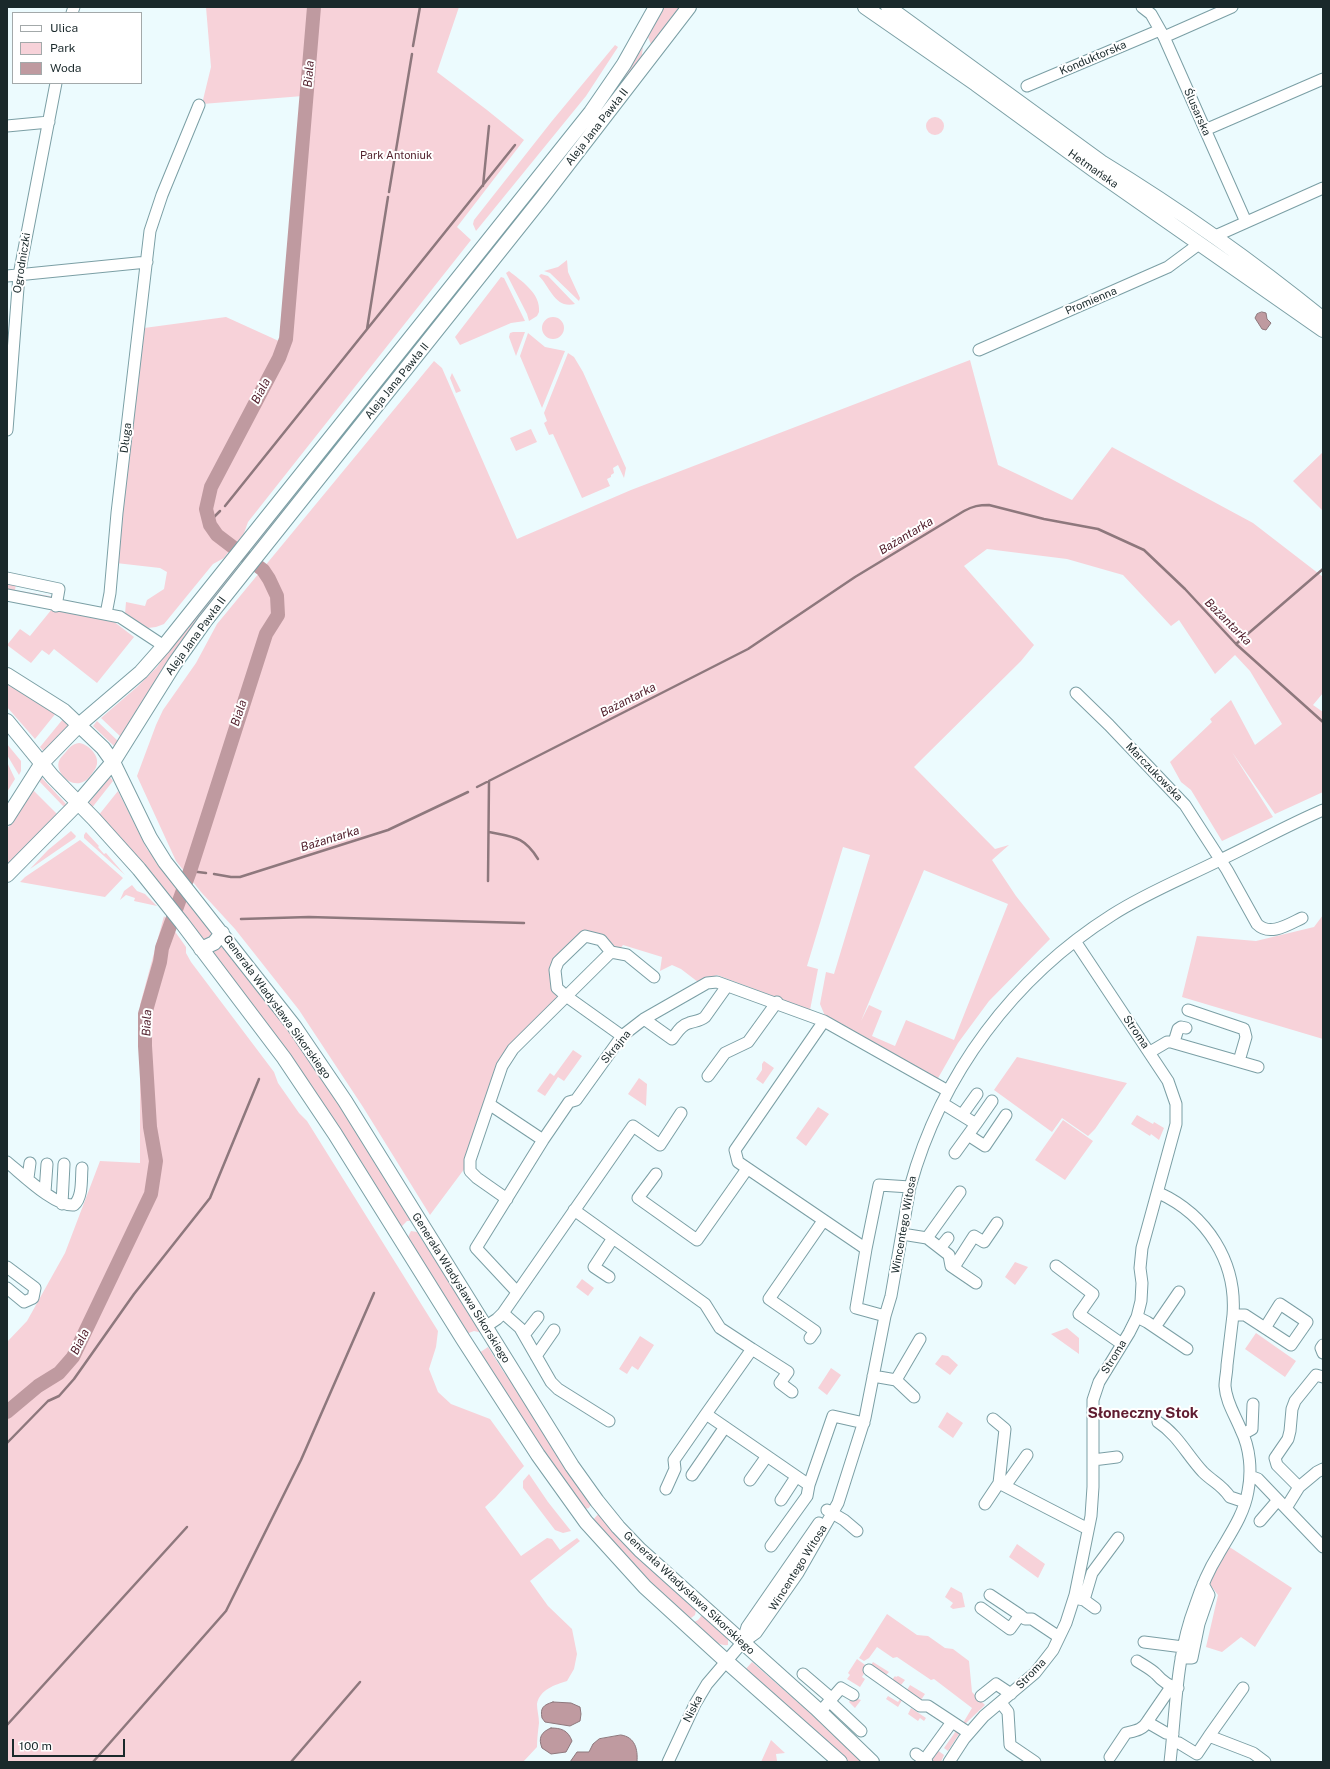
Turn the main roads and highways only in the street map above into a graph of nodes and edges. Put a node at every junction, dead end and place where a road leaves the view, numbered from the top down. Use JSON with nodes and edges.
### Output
{"nodes":[{"id":1,"x":656,"y":7,"type":"edge"},
{"id":2,"x":689,"y":7,"type":"edge"},
{"id":3,"x":865,"y":7,"type":"edge"},
{"id":4,"x":888,"y":7,"type":"edge"},
{"id":5,"x":903,"y":11,"type":"edge"},
{"id":6,"x":530,"y":189,"type":"junction"},
{"id":7,"x":542,"y":198,"type":"junction"},
{"id":8,"x":1174,"y":218,"type":"junction"},
{"id":9,"x":1213,"y":237,"type":"junction"},
{"id":10,"x":1199,"y":244,"type":"junction"},
{"id":11,"x":1244,"y":267,"type":"junction"},
{"id":12,"x":1323,"y":320,"type":"edge"},
{"id":13,"x":1323,"y":330,"type":"edge"},
{"id":14,"x":7,"y":675,"type":"edge"},
{"id":15,"x":7,"y":721,"type":"edge"},
{"id":16,"x":80,"y":724,"type":"junction"},
{"id":17,"x":113,"y":762,"type":"junction"},
{"id":18,"x":42,"y":763,"type":"junction"},
{"id":19,"x":78,"y":803,"type":"junction"},
{"id":20,"x":7,"y":818,"type":"edge"},
{"id":21,"x":7,"y":875,"type":"edge"},
{"id":22,"x":222,"y":933,"type":"junction"},
{"id":23,"x":201,"y":948,"type":"junction"},
{"id":24,"x":423,"y":1226,"type":"junction"},
{"id":25,"x":402,"y":1240,"type":"junction"},
{"id":26,"x":463,"y":1339,"type":"junction"},
{"id":27,"x":492,"y":1339,"type":"junction"},
{"id":28,"x":597,"y":1501,"type":"junction"},
{"id":29,"x":586,"y":1522,"type":"junction"},
{"id":30,"x":703,"y":1607,"type":"junction"},
{"id":31,"x":681,"y":1620,"type":"junction"},
{"id":32,"x":840,"y":1762,"type":"edge"},
{"id":33,"x":872,"y":1762,"type":"edge"}],
"edges":[{"from":1,"to":6,"type":"main road","name":"Aleja Jana Pawła II"},
{"from":2,"to":7,"type":"main road","name":"Aleja Jana Pawła II"},
{"from":3,"to":8,"type":"main road","name":"Hetmańska"},
{"from":4,"to":5,"type":"main road","name":"Hetmańska"},
{"from":5,"to":8,"type":"main road","name":"Hetmańska"},
{"from":6,"to":7,"type":"main road"},
{"from":6,"to":16,"type":"main road","name":"Aleja Jana Pawła II"},
{"from":7,"to":17,"type":"main road","name":"Aleja Jana Pawła II"},
{"from":8,"to":9,"type":"main road","name":"Hetmańska"},
{"from":8,"to":10,"type":"main road","name":"Hetmańska"},
{"from":9,"to":10,"type":"main road"},
{"from":9,"to":11,"type":"main road","name":"Hetmańska"},
{"from":10,"to":11,"type":"main road","name":"Hetmańska"},
{"from":11,"to":12,"type":"main road","name":"Hetmańska"},
{"from":11,"to":13,"type":"main road","name":"Hetmańska"},
{"from":14,"to":16,"type":"main road","name":"Generała Władysława Sikorskiego"},
{"from":15,"to":18,"type":"main road","name":"Generała Władysława Sikorskiego"},
{"from":16,"to":17,"type":"main road","name":"Generała Władysława Sikorskiego"},
{"from":16,"to":18,"type":"main road","name":"Aleja Jana Pawła II"},
{"from":17,"to":19,"type":"main road","name":"Aleja Jana Pawła II"},
{"from":17,"to":22,"type":"main road","name":"Generała Władysława Sikorskiego"},
{"from":18,"to":19,"type":"main road","name":"Generała Władysława Sikorskiego"},
{"from":18,"to":20,"type":"main road"},
{"from":19,"to":21,"type":"main road"},
{"from":19,"to":23,"type":"main road","name":"Generała Władysława Sikorskiego"},
{"from":22,"to":23,"type":"main road"},
{"from":22,"to":24,"type":"main road","name":"Generała Władysława Sikorskiego"},
{"from":23,"to":25,"type":"main road","name":"Generała Władysława Sikorskiego"},
{"from":24,"to":25,"type":"main road"},
{"from":24,"to":27,"type":"main road","name":"Generała Władysława Sikorskiego"},
{"from":25,"to":26,"type":"main road","name":"Generała Władysława Sikorskiego"},
{"from":26,"to":27,"type":"main road"},
{"from":26,"to":29,"type":"main road","name":"Generała Władysława Sikorskiego"},
{"from":27,"to":28,"type":"main road","name":"Generała Władysława Sikorskiego"},
{"from":28,"to":29,"type":"main road"},
{"from":28,"to":30,"type":"main road","name":"Generała Władysława Sikorskiego"},
{"from":29,"to":31,"type":"main road","name":"Generała Władysława Sikorskiego"},
{"from":30,"to":31,"type":"main road"},
{"from":30,"to":33,"type":"main road","name":"Generała Władysława Sikorskiego"},
{"from":31,"to":32,"type":"main road","name":"Generała Władysława Sikorskiego"}]}
